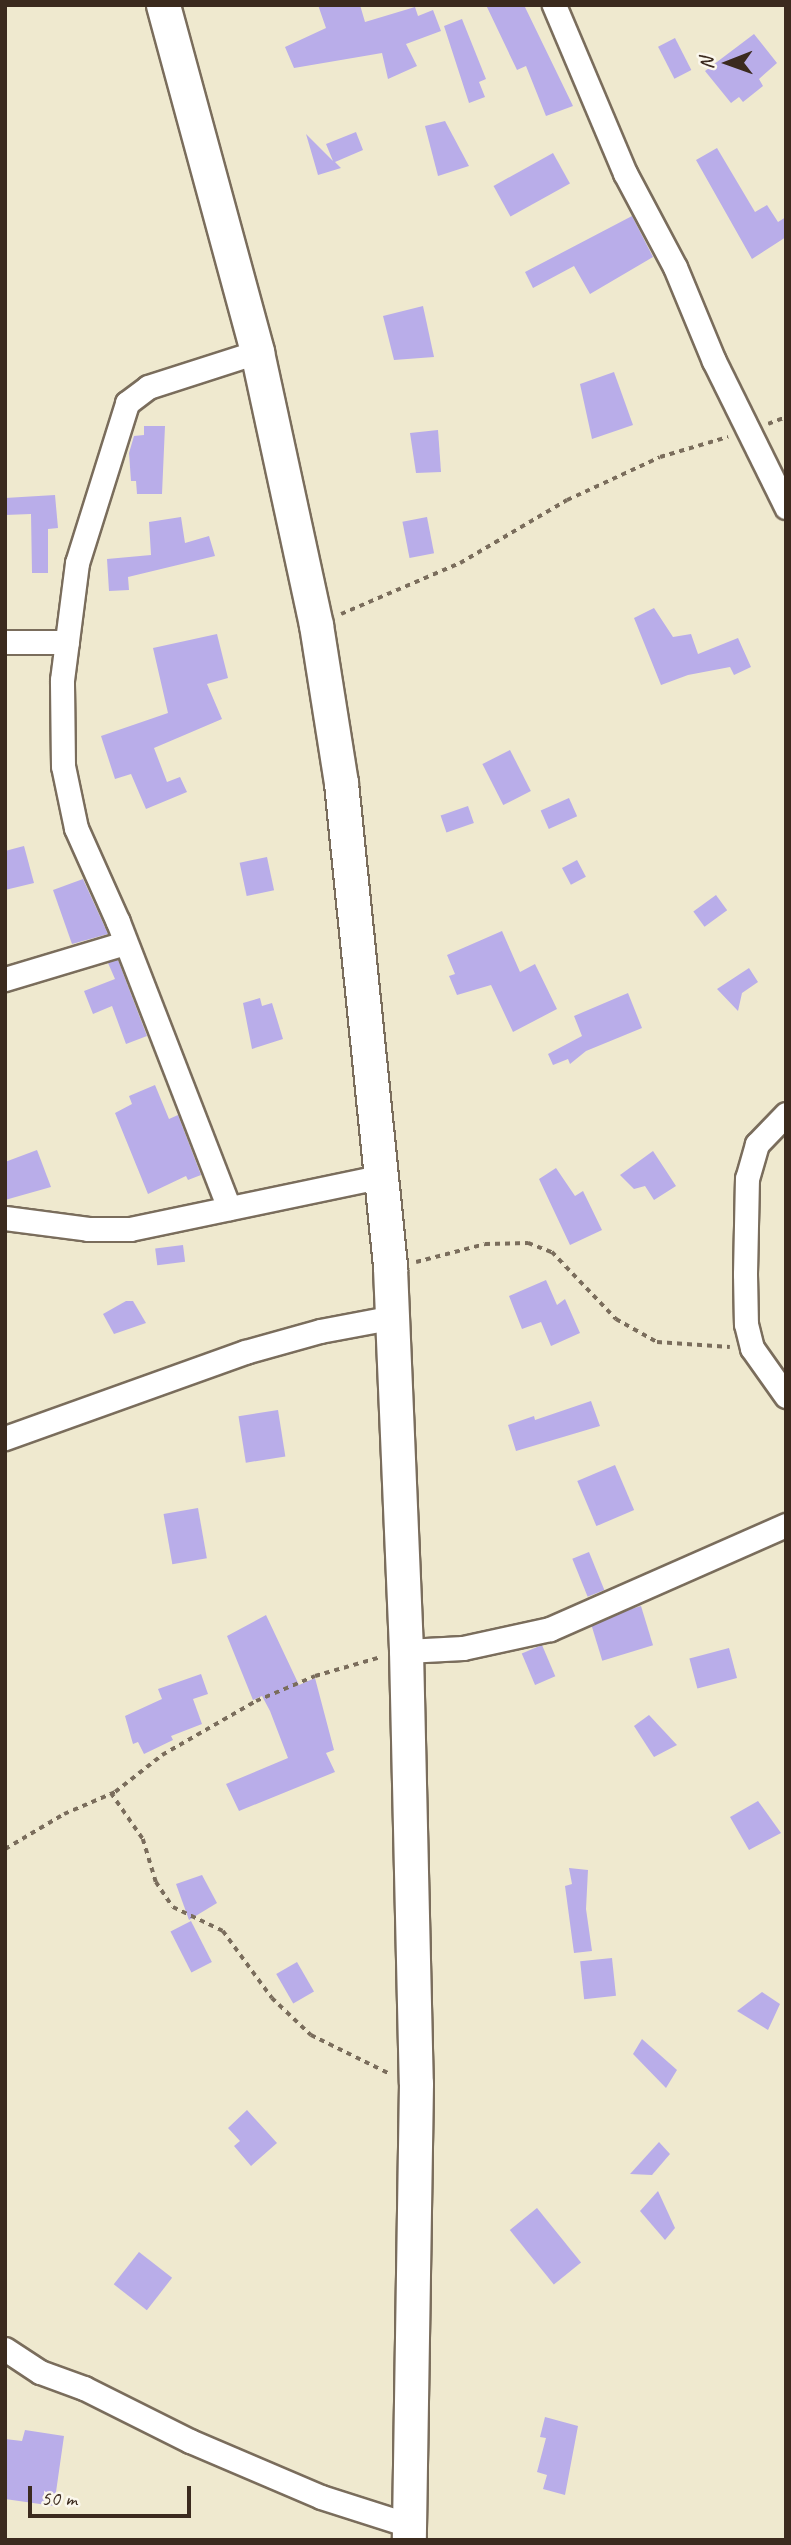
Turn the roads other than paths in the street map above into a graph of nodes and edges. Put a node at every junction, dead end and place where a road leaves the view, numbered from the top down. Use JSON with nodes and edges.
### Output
{"nodes":[{"id":1,"x":163,"y":5,"type":"edge"},
{"id":2,"x":554,"y":5,"type":"edge"},
{"id":3,"x":257,"y":352,"type":"junction"},
{"id":4,"x":786,"y":507,"type":"edge"},
{"id":5,"x":5,"y":642,"type":"edge"},
{"id":6,"x":67,"y":642,"type":"junction"},
{"id":7,"x":125,"y":943,"type":"junction"},
{"id":8,"x":5,"y":979,"type":"edge"},
{"id":9,"x":786,"y":1114,"type":"edge"},
{"id":10,"x":379,"y":1177,"type":"junction"},
{"id":11,"x":229,"y":1208,"type":"junction"},
{"id":12,"x":5,"y":1218,"type":"edge"},
{"id":13,"x":394,"y":1317,"type":"junction"},
{"id":14,"x":786,"y":1396,"type":"edge"},
{"id":15,"x":5,"y":1438,"type":"edge"},
{"id":16,"x":786,"y":1525,"type":"edge"},
{"id":17,"x":406,"y":1651,"type":"junction"},
{"id":18,"x":5,"y":2349,"type":"edge"},
{"id":19,"x":409,"y":2533,"type":"edge"}],
"edges":[{"from":1,"to":3,"type":"highway"},
{"from":2,"to":4,"type":"street"},
{"from":3,"to":6,"type":"street"},
{"from":3,"to":10,"type":"highway"},
{"from":5,"to":6,"type":"street"},
{"from":6,"to":7,"type":"street"},
{"from":7,"to":8,"type":"street"},
{"from":7,"to":11,"type":"street"},
{"from":9,"to":14,"type":"street"},
{"from":10,"to":11,"type":"street"},
{"from":10,"to":13,"type":"highway"},
{"from":11,"to":12,"type":"street"},
{"from":13,"to":15,"type":"street"},
{"from":13,"to":17,"type":"highway"},
{"from":16,"to":17,"type":"street"},
{"from":17,"to":19,"type":"highway"},
{"from":18,"to":19,"type":"street"}]}
